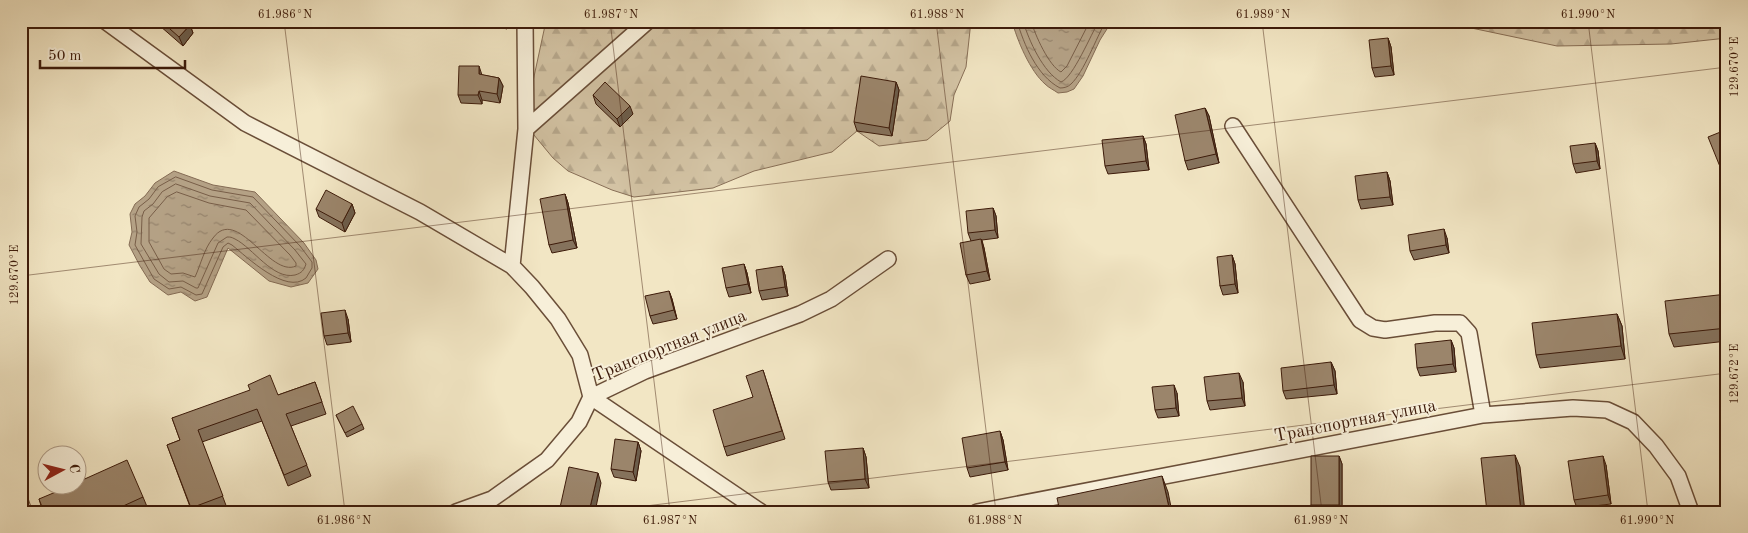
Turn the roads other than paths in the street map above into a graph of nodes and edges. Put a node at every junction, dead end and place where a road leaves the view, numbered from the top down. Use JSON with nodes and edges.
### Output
{"nodes":[{"id":1,"x":105,"y":21,"type":"edge"},
{"id":2,"x":525,"y":21,"type":"edge"},
{"id":3,"x":648,"y":21,"type":"edge"},
{"id":4,"x":1233,"y":126,"type":"dead end"},
{"id":5,"x":526,"y":129,"type":"junction"},
{"id":6,"x":888,"y":259,"type":"dead end"},
{"id":7,"x":512,"y":266,"type":"junction"},
{"id":8,"x":591,"y":397,"type":"junction"},
{"id":9,"x":1483,"y":415,"type":"junction"},
{"id":10,"x":21,"y":492,"type":"edge"},
{"id":11,"x":28,"y":512,"type":"edge"},
{"id":12,"x":456,"y":512,"type":"edge"},
{"id":13,"x":761,"y":512,"type":"edge"},
{"id":14,"x":977,"y":512,"type":"edge"},
{"id":15,"x":1691,"y":512,"type":"edge"}],
"edges":[{"from":1,"to":7,"type":"street"},
{"from":2,"to":5,"type":"street"},
{"from":3,"to":5,"type":"street"},
{"from":4,"to":9,"type":"street"},
{"from":5,"to":7,"type":"street"},
{"from":6,"to":8,"type":"street","name":"Транспортная улица"},
{"from":7,"to":8,"type":"street"},
{"from":8,"to":12,"type":"street"},
{"from":8,"to":13,"type":"street","name":"Транспортная улица"},
{"from":9,"to":14,"type":"street","name":"Транспортная улица"},
{"from":9,"to":15,"type":"street","name":"Транспортная улица"},
{"from":10,"to":11,"type":"lane"}]}
